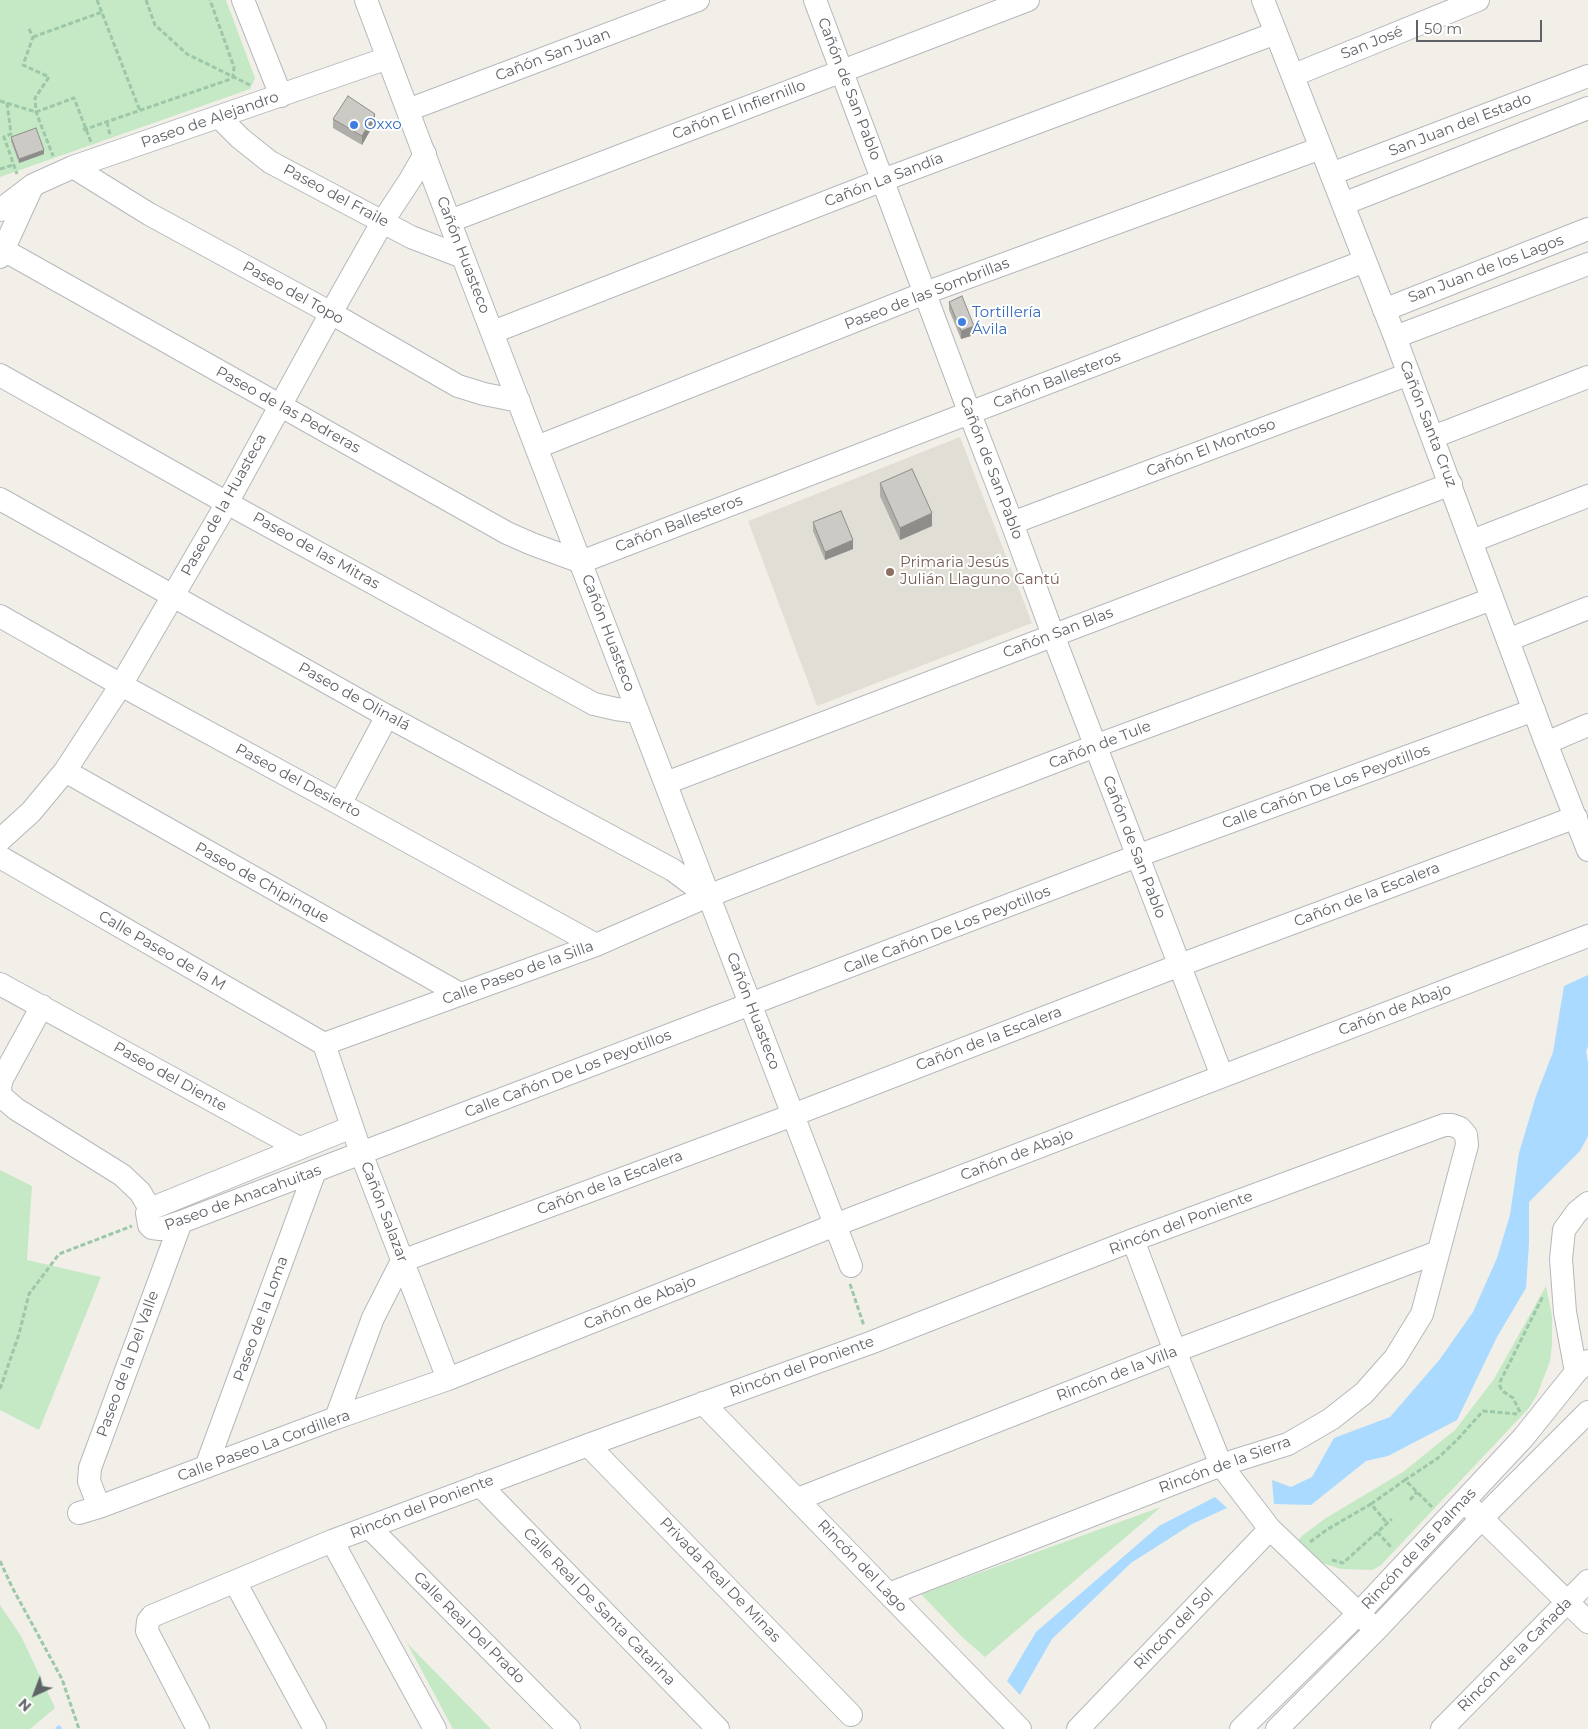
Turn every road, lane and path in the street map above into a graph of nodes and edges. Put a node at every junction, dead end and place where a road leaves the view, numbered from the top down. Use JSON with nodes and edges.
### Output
{"nodes":[{"id":1,"x":97,"y":0,"type":"edge"},
{"id":2,"x":146,"y":0,"type":"edge"},
{"id":3,"x":210,"y":0,"type":"edge"},
{"id":4,"x":244,"y":0,"type":"edge"},
{"id":5,"x":366,"y":0,"type":"edge"},
{"id":6,"x":698,"y":0,"type":"edge"},
{"id":7,"x":815,"y":0,"type":"edge"},
{"id":8,"x":1028,"y":0,"type":"edge"},
{"id":9,"x":1263,"y":0,"type":"edge"},
{"id":10,"x":1478,"y":0,"type":"edge"},
{"id":11,"x":102,"y":12,"type":"junction"},
{"id":12,"x":29,"y":28,"type":"dead end"},
{"id":13,"x":1276,"y":33,"type":"junction"},
{"id":14,"x":33,"y":37,"type":"junction"},
{"id":15,"x":388,"y":58,"type":"junction"},
{"id":16,"x":841,"y":70,"type":"junction"},
{"id":17,"x":1294,"y":75,"type":"junction"},
{"id":18,"x":1588,"y":76,"type":"edge"},
{"id":19,"x":233,"y":77,"type":"junction"},
{"id":20,"x":254,"y":87,"type":"dead end"},
{"id":21,"x":281,"y":96,"type":"junction"},
{"id":22,"x":0,"y":101,"type":"edge"},
{"id":23,"x":7,"y":103,"type":"junction"},
{"id":24,"x":1588,"y":108,"type":"edge"},
{"id":25,"x":408,"y":110,"type":"junction"},
{"id":26,"x":140,"y":111,"type":"junction"},
{"id":27,"x":36,"y":112,"type":"junction"},
{"id":28,"x":220,"y":118,"type":"junction"},
{"id":29,"x":84,"y":129,"type":"junction"},
{"id":30,"x":1321,"y":148,"type":"junction"},
{"id":31,"x":94,"y":150,"type":"dead end"},
{"id":32,"x":425,"y":154,"type":"junction"},
{"id":33,"x":13,"y":164,"type":"junction"},
{"id":34,"x":64,"y":165,"type":"junction"},
{"id":35,"x":0,"y":169,"type":"edge"},
{"id":36,"x":1331,"y":174,"type":"junction"},
{"id":37,"x":883,"y":180,"type":"junction"},
{"id":38,"x":26,"y":181,"type":"junction"},
{"id":39,"x":1343,"y":204,"type":"junction"},
{"id":40,"x":0,"y":210,"type":"edge"},
{"id":41,"x":383,"y":221,"type":"junction"},
{"id":42,"x":450,"y":221,"type":"junction"},
{"id":43,"x":1588,"y":229,"type":"edge"},
{"id":44,"x":1,"y":252,"type":"edge"},
{"id":45,"x":463,"y":257,"type":"junction"},
{"id":46,"x":1365,"y":261,"type":"junction"},
{"id":47,"x":1588,"y":264,"type":"edge"},
{"id":48,"x":925,"y":293,"type":"junction"},
{"id":49,"x":1384,"y":310,"type":"junction"},
{"id":50,"x":331,"y":313,"type":"junction"},
{"id":51,"x":493,"y":332,"type":"junction"},
{"id":52,"x":1395,"y":337,"type":"junction"},
{"id":53,"x":1409,"y":374,"type":"junction"},
{"id":54,"x":0,"y":376,"type":"edge"},
{"id":55,"x":1588,"y":377,"type":"edge"},
{"id":56,"x":519,"y":401,"type":"junction"},
{"id":57,"x":279,"y":406,"type":"junction"},
{"id":58,"x":970,"y":414,"type":"junction"},
{"id":59,"x":1433,"y":437,"type":"junction"},
{"id":60,"x":536,"y":447,"type":"junction"},
{"id":61,"x":1450,"y":484,"type":"junction"},
{"id":62,"x":1588,"y":496,"type":"edge"},
{"id":63,"x":0,"y":499,"type":"edge"},
{"id":64,"x":228,"y":503,"type":"junction"},
{"id":65,"x":1012,"y":523,"type":"junction"},
{"id":66,"x":1472,"y":541,"type":"junction"},
{"id":67,"x":581,"y":562,"type":"junction"},
{"id":68,"x":174,"y":596,"type":"junction"},
{"id":69,"x":1492,"y":599,"type":"junction"},
{"id":70,"x":1588,"y":608,"type":"edge"},
{"id":71,"x":0,"y":616,"type":"edge"},
{"id":72,"x":1053,"y":635,"type":"junction"},
{"id":73,"x":1508,"y":640,"type":"junction"},
{"id":74,"x":121,"y":685,"type":"junction"},
{"id":75,"x":1534,"y":710,"type":"junction"},
{"id":76,"x":638,"y":712,"type":"junction"},
{"id":77,"x":387,"y":716,"type":"junction"},
{"id":78,"x":1585,"y":729,"type":"edge"},
{"id":79,"x":1546,"y":743,"type":"junction"},
{"id":80,"x":1095,"y":746,"type":"junction"},
{"id":81,"x":65,"y":771,"type":"junction"},
{"id":82,"x":666,"y":783,"type":"junction"},
{"id":83,"x":340,"y":804,"type":"junction"},
{"id":84,"x":1576,"y":817,"type":"junction"},
{"id":85,"x":0,"y":840,"type":"edge"},
{"id":86,"x":1588,"y":850,"type":"edge"},
{"id":87,"x":1137,"y":856,"type":"junction"},
{"id":88,"x":0,"y":858,"type":"edge"},
{"id":89,"x":708,"y":896,"type":"junction"},
{"id":90,"x":1588,"y":936,"type":"edge"},
{"id":91,"x":596,"y":945,"type":"junction"},
{"id":92,"x":1180,"y":965,"type":"junction"},
{"id":93,"x":0,"y":984,"type":"edge"},
{"id":94,"x":460,"y":994,"type":"junction"},
{"id":95,"x":750,"y":1005,"type":"junction"},
{"id":96,"x":42,"y":1006,"type":"junction"},
{"id":97,"x":324,"y":1044,"type":"junction"},
{"id":98,"x":1222,"y":1076,"type":"junction"},
{"id":99,"x":793,"y":1115,"type":"junction"},
{"id":100,"x":352,"y":1127,"type":"junction"},
{"id":101,"x":1460,"y":1128,"type":"joint"},
{"id":102,"x":298,"y":1148,"type":"junction"},
{"id":103,"x":361,"y":1153,"type":"junction"},
{"id":104,"x":315,"y":1171,"type":"junction"},
{"id":105,"x":1588,"y":1203,"type":"edge"},
{"id":106,"x":148,"y":1214,"type":"junction"},
{"id":107,"x":181,"y":1222,"type":"junction"},
{"id":108,"x":835,"y":1226,"type":"junction"},
{"id":109,"x":1134,"y":1240,"type":"junction"},
{"id":110,"x":1438,"y":1252,"type":"junction"},
{"id":111,"x":402,"y":1262,"type":"junction"},
{"id":112,"x":851,"y":1266,"type":"dead end"},
{"id":113,"x":1542,"y":1296,"type":"dead end"},
{"id":114,"x":854,"y":1298,"type":"dead end"},
{"id":115,"x":870,"y":1343,"type":"junction"},
{"id":116,"x":1175,"y":1351,"type":"junction"},
{"id":117,"x":1582,"y":1367,"type":"edge"},
{"id":118,"x":448,"y":1379,"type":"junction"},
{"id":119,"x":0,"y":1389,"type":"edge"},
{"id":120,"x":703,"y":1403,"type":"junction"},
{"id":121,"x":1588,"y":1412,"type":"edge"},
{"id":122,"x":336,"y":1418,"type":"junction"},
{"id":123,"x":588,"y":1445,"type":"junction"},
{"id":124,"x":1221,"y":1465,"type":"junction"},
{"id":125,"x":206,"y":1467,"type":"junction"},
{"id":126,"x":1405,"y":1480,"type":"junction"},
{"id":127,"x":480,"y":1485,"type":"junction"},
{"id":128,"x":1417,"y":1492,"type":"junction"},
{"id":129,"x":798,"y":1499,"type":"junction"},
{"id":130,"x":1410,"y":1500,"type":"dead end"},
{"id":131,"x":1463,"y":1500,"type":"junction"},
{"id":132,"x":1371,"y":1504,"type":"junction"},
{"id":133,"x":1433,"y":1507,"type":"dead end"},
{"id":134,"x":89,"y":1510,"type":"joint"},
{"id":135,"x":1482,"y":1518,"type":"junction"},
{"id":136,"x":1392,"y":1519,"type":"dead end"},
{"id":137,"x":1387,"y":1523,"type":"junction"},
{"id":138,"x":370,"y":1527,"type":"junction"},
{"id":139,"x":1270,"y":1529,"type":"junction"},
{"id":140,"x":1377,"y":1532,"type":"junction"},
{"id":141,"x":332,"y":1541,"type":"junction"},
{"id":142,"x":1314,"y":1548,"type":"dead end"},
{"id":143,"x":1392,"y":1548,"type":"dead end"},
{"id":144,"x":1329,"y":1560,"type":"dead end"},
{"id":145,"x":0,"y":1561,"type":"edge"},
{"id":146,"x":1588,"y":1581,"type":"edge"},
{"id":147,"x":235,"y":1582,"type":"junction"},
{"id":148,"x":889,"y":1594,"type":"junction"},
{"id":149,"x":1567,"y":1602,"type":"junction"},
{"id":150,"x":1359,"y":1613,"type":"junction"},
{"id":151,"x":1588,"y":1622,"type":"edge"},
{"id":152,"x":1376,"y":1630,"type":"junction"},
{"id":153,"x":851,"y":1715,"type":"dead end"},
{"id":154,"x":79,"y":1729,"type":"edge"},
{"id":155,"x":198,"y":1729,"type":"edge"},
{"id":156,"x":315,"y":1729,"type":"edge"},
{"id":157,"x":435,"y":1729,"type":"edge"},
{"id":158,"x":569,"y":1729,"type":"edge"},
{"id":159,"x":718,"y":1729,"type":"edge"},
{"id":160,"x":1020,"y":1729,"type":"edge"},
{"id":161,"x":1078,"y":1729,"type":"edge"},
{"id":162,"x":1241,"y":1729,"type":"edge"},
{"id":163,"x":1277,"y":1729,"type":"edge"},
{"id":164,"x":1442,"y":1729,"type":"edge"}],
"edges":[{"from":1,"to":11,"type":"path"},
{"from":2,"to":19,"type":"path"},
{"from":3,"to":19,"type":"path"},
{"from":4,"to":21,"type":"street"},
{"from":5,"to":15,"type":"street","name":"Cañón Huasteco"},
{"from":6,"to":25,"type":"street","name":"Cañón San Juan"},
{"from":7,"to":16,"type":"street","name":"Cañón de San Pablo"},
{"from":8,"to":16,"type":"street","name":"Cañón El Infiernillo"},
{"from":9,"to":13,"type":"street","name":"Cañón Santa Cruz"},
{"from":10,"to":17,"type":"street","name":"San José"},
{"from":11,"to":14,"type":"path"},
{"from":11,"to":26,"type":"path"},
{"from":12,"to":14,"type":"path"},
{"from":13,"to":17,"type":"street","name":"Cañón Santa Cruz"},
{"from":13,"to":37,"type":"street","name":"Cañón La Sandía"},
{"from":14,"to":27,"type":"path"},
{"from":15,"to":21,"type":"street","name":"Paseo de Alejandro"},
{"from":15,"to":25,"type":"street","name":"Cañón Huasteco"},
{"from":16,"to":37,"type":"street","name":"Cañón de San Pablo"},
{"from":16,"to":42,"type":"street","name":"Cañón El Infiernillo"},
{"from":17,"to":30,"type":"street","name":"Cañón Santa Cruz"},
{"from":18,"to":36,"type":"street","name":"San Juan del Estado"},
{"from":19,"to":20,"type":"path"},
{"from":19,"to":26,"type":"path"},
{"from":21,"to":28,"type":"street","name":"Paseo de Alejandro"},
{"from":22,"to":23,"type":"path"},
{"from":23,"to":27,"type":"path"},
{"from":23,"to":33,"type":"path"},
{"from":24,"to":39,"type":"street","name":"San Juan del Estado"},
{"from":25,"to":32,"type":"street","name":"Cañón Huasteco"},
{"from":26,"to":29,"type":"path"},
{"from":27,"to":29,"type":"path"},
{"from":27,"to":34,"type":"path"},
{"from":28,"to":34,"type":"street","name":"Paseo de Alejandro"},
{"from":28,"to":41,"type":"street","name":"Paseo del Fraile"},
{"from":29,"to":31,"type":"path"},
{"from":30,"to":36,"type":"street","name":"Cañón Santa Cruz"},
{"from":30,"to":48,"type":"street","name":"Paseo de las Sombrillas"},
{"from":32,"to":41,"type":"street","name":"Paseo de la Huasteca"},
{"from":32,"to":42,"type":"street","name":"Cañón Huasteco"},
{"from":33,"to":35,"type":"path"},
{"from":33,"to":38,"type":"path"},
{"from":34,"to":38,"type":"street","name":"Paseo de Alejandro"},
{"from":34,"to":50,"type":"street","name":"Paseo del Topo"},
{"from":36,"to":39,"type":"street","name":"Cañón Santa Cruz"},
{"from":37,"to":48,"type":"street","name":"Cañón de San Pablo"},
{"from":37,"to":51,"type":"street","name":"Cañón La Sandía"},
{"from":38,"to":40,"type":"street","name":"Paseo de Alejandro"},
{"from":38,"to":44,"type":"street"},
{"from":39,"to":46,"type":"street","name":"Cañón Santa Cruz"},
{"from":41,"to":45,"type":"street","name":"Paseo del Fraile"},
{"from":41,"to":50,"type":"street","name":"Paseo de la Huasteca"},
{"from":42,"to":45,"type":"street","name":"Cañón Huasteco"},
{"from":43,"to":49,"type":"street","name":"San Juan de los Lagos"},
{"from":44,"to":57,"type":"street","name":"Paseo de las Pedreras"},
{"from":45,"to":51,"type":"street","name":"Cañón Huasteco"},
{"from":46,"to":49,"type":"street","name":"Cañón Santa Cruz"},
{"from":46,"to":58,"type":"street","name":"Cañón Ballesteros"},
{"from":47,"to":52,"type":"street","name":"San Juan de los Lagos"},
{"from":48,"to":58,"type":"street","name":"Cañón de San Pablo"},
{"from":48,"to":60,"type":"street","name":"Paseo de las Sombrillas"},
{"from":49,"to":52,"type":"street","name":"Cañón Santa Cruz"},
{"from":50,"to":56,"type":"street","name":"Paseo del Topo"},
{"from":50,"to":57,"type":"street","name":"Paseo de la Huasteca"},
{"from":51,"to":56,"type":"street","name":"Cañón Huasteco"},
{"from":52,"to":53,"type":"street","name":"Cañón Santa Cruz"},
{"from":53,"to":59,"type":"street","name":"Cañón Santa Cruz"},
{"from":53,"to":65,"type":"street","name":"Cañón El Montoso"},
{"from":54,"to":64,"type":"street","name":"Paseo de las Mitras"},
{"from":55,"to":59,"type":"street"},
{"from":56,"to":60,"type":"street","name":"Cañón Huasteco"},
{"from":57,"to":64,"type":"street","name":"Paseo de la Huasteca"},
{"from":57,"to":67,"type":"street","name":"Paseo de las Pedreras"},
{"from":58,"to":65,"type":"street","name":"Cañón de San Pablo"},
{"from":58,"to":67,"type":"street","name":"Cañón Ballesteros"},
{"from":59,"to":61,"type":"street","name":"Cañón Santa Cruz"},
{"from":60,"to":67,"type":"street","name":"Cañón Huasteco"},
{"from":61,"to":66,"type":"street","name":"Cañón Santa Cruz"},
{"from":61,"to":72,"type":"street","name":"Cañón San Blas"},
{"from":62,"to":66,"type":"street"},
{"from":63,"to":68,"type":"street","name":"Paseo de Olinalá"},
{"from":64,"to":68,"type":"street","name":"Paseo de la Huasteca"},
{"from":64,"to":76,"type":"street","name":"Paseo de las Mitras"},
{"from":65,"to":72,"type":"street","name":"Cañón de San Pablo"},
{"from":66,"to":69,"type":"street","name":"Cañón Santa Cruz"},
{"from":67,"to":76,"type":"street","name":"Cañón Huasteco"},
{"from":68,"to":74,"type":"street","name":"Paseo de la Huasteca"},
{"from":68,"to":77,"type":"street","name":"Paseo de Olinalá"},
{"from":69,"to":73,"type":"street","name":"Cañón Santa Cruz"},
{"from":69,"to":80,"type":"street","name":"Cañón de Tule"},
{"from":70,"to":73,"type":"street"},
{"from":71,"to":74,"type":"street","name":"Paseo del Desierto"},
{"from":72,"to":80,"type":"street","name":"Cañón de San Pablo"},
{"from":72,"to":82,"type":"street","name":"Cañón San Blas"},
{"from":73,"to":75,"type":"street","name":"Cañón Santa Cruz"},
{"from":74,"to":81,"type":"street","name":"Paseo de la Huasteca"},
{"from":74,"to":83,"type":"street","name":"Paseo del Desierto"},
{"from":75,"to":79,"type":"street","name":"Cañón Santa Cruz"},
{"from":75,"to":87,"type":"street","name":"Calle Cañón De Los Peyotillos"},
{"from":76,"to":82,"type":"street","name":"Cañón Huasteco"},
{"from":77,"to":83,"type":"street"},
{"from":77,"to":89,"type":"street","name":"Paseo de Olinalá"},
{"from":78,"to":79,"type":"street"},
{"from":79,"to":84,"type":"street","name":"Cañón Santa Cruz"},
{"from":80,"to":87,"type":"street","name":"Cañón de San Pablo"},
{"from":80,"to":89,"type":"street","name":"Cañón de Tule"},
{"from":81,"to":85,"type":"street","name":"Paseo de la Huasteca"},
{"from":81,"to":94,"type":"street","name":"Paseo de Chipinque"},
{"from":82,"to":89,"type":"street","name":"Cañón Huasteco"},
{"from":83,"to":91,"type":"street","name":"Paseo del Desierto"},
{"from":84,"to":86,"type":"street","name":"Cañón Santa Cruz"},
{"from":84,"to":92,"type":"street","name":"Cañón de la Escalera"},
{"from":87,"to":92,"type":"street","name":"Cañón de San Pablo"},
{"from":87,"to":95,"type":"street","name":"Calle Cañón De Los Peyotillos"},
{"from":88,"to":97,"type":"street","name":"Calle Paseo de la M"},
{"from":89,"to":91,"type":"street","name":"Calle Paseo de la Silla"},
{"from":89,"to":95,"type":"street","name":"Cañón Huasteco"},
{"from":90,"to":98,"type":"street","name":"Cañón de Abajo"},
{"from":91,"to":94,"type":"street","name":"Calle Paseo de la Silla"},
{"from":92,"to":98,"type":"street","name":"Cañón de San Pablo"},
{"from":92,"to":99,"type":"street","name":"Cañón de la Escalera"},
{"from":93,"to":96,"type":"street","name":"Paseo del Diente"},
{"from":94,"to":97,"type":"street","name":"Calle Paseo de la Silla"},
{"from":95,"to":99,"type":"street","name":"Cañón Huasteco"},
{"from":95,"to":103,"type":"street","name":"Calle Cañón De Los Peyotillos"},
{"from":96,"to":102,"type":"street","name":"Paseo del Diente"},
{"from":96,"to":106,"type":"street"},
{"from":97,"to":100,"type":"street","name":"Cañón Salazar"},
{"from":98,"to":108,"type":"street","name":"Cañón de Abajo"},
{"from":99,"to":108,"type":"street","name":"Cañón Huasteco"},
{"from":99,"to":111,"type":"street","name":"Cañón de la Escalera"},
{"from":100,"to":102,"type":"street","name":"Paseo de Anacahuitas"},
{"from":100,"to":103,"type":"street","name":"Cañón Salazar"},
{"from":101,"to":109,"type":"street","name":"Rincón del Poniente"},
{"from":101,"to":110,"type":"street","name":"Rincón de la Sierra"},
{"from":102,"to":106,"type":"street","name":"Paseo de Anacahuitas"},
{"from":103,"to":104,"type":"street","name":"Paseo de Anacahuitas"},
{"from":103,"to":111,"type":"street","name":"Cañón Salazar"},
{"from":104,"to":107,"type":"street","name":"Paseo de Anacahuitas"},
{"from":104,"to":125,"type":"street","name":"Paseo de la Loma"},
{"from":105,"to":117,"type":"street"},
{"from":106,"to":107,"type":"street","name":"Paseo de Anacahuitas"},
{"from":106,"to":119,"type":"path"},
{"from":107,"to":134,"type":"street","name":"Paseo de la Del Valle"},
{"from":108,"to":112,"type":"street","name":"Cañón Huasteco"},
{"from":108,"to":118,"type":"street","name":"Cañón de Abajo"},
{"from":109,"to":115,"type":"street","name":"Rincón del Poniente"},
{"from":109,"to":116,"type":"street"},
{"from":110,"to":116,"type":"street","name":"Rincón de la Villa"},
{"from":110,"to":124,"type":"street","name":"Rincón de la Sierra"},
{"from":111,"to":118,"type":"street","name":"Cañón Salazar"},
{"from":111,"to":122,"type":"street"},
{"from":113,"to":126,"type":"path"},
{"from":114,"to":115,"type":"path"},
{"from":115,"to":120,"type":"street","name":"Rincón del Poniente"},
{"from":116,"to":124,"type":"street"},
{"from":116,"to":129,"type":"street","name":"Rincón de la Villa"},
{"from":117,"to":131,"type":"street","name":"Rincón de las Palmas"},
{"from":118,"to":122,"type":"street","name":"Calle Paseo La Cordillera"},
{"from":120,"to":123,"type":"street","name":"Rincón del Poniente"},
{"from":120,"to":129,"type":"street","name":"Rincón del Lago"},
{"from":121,"to":135,"type":"street","name":"Rincón de las Palmas"},
{"from":122,"to":125,"type":"street","name":"Calle Paseo La Cordillera"},
{"from":123,"to":127,"type":"street","name":"Rincón del Poniente"},
{"from":123,"to":153,"type":"street","name":"Privada Real De Minas"},
{"from":124,"to":139,"type":"street"},
{"from":124,"to":148,"type":"street","name":"Rincón de la Sierra"},
{"from":125,"to":134,"type":"street","name":"Calle Paseo La Cordillera"},
{"from":126,"to":128,"type":"path"},
{"from":126,"to":132,"type":"path"},
{"from":127,"to":138,"type":"street","name":"Rincón del Poniente"},
{"from":127,"to":159,"type":"street","name":"Calle Real De Santa Catarina"},
{"from":128,"to":130,"type":"path"},
{"from":128,"to":133,"type":"path"},
{"from":129,"to":148,"type":"street","name":"Rincón del Lago"},
{"from":131,"to":135,"type":"street"},
{"from":131,"to":150,"type":"street","name":"Rincón de las Palmas"},
{"from":132,"to":137,"type":"path"},
{"from":132,"to":142,"type":"path"},
{"from":135,"to":149,"type":"street"},
{"from":135,"to":152,"type":"street","name":"Rincón de las Palmas"},
{"from":136,"to":137,"type":"path"},
{"from":137,"to":140,"type":"path"},
{"from":138,"to":141,"type":"street","name":"Rincón del Poniente"},
{"from":138,"to":158,"type":"street","name":"Calle Real Del Prado"},
{"from":139,"to":150,"type":"street"},
{"from":139,"to":161,"type":"street","name":"Rincón del Sol"},
{"from":140,"to":143,"type":"path"},
{"from":140,"to":144,"type":"path"},
{"from":141,"to":147,"type":"street","name":"Rincón del Poniente"},
{"from":141,"to":157,"type":"street"},
{"from":145,"to":154,"type":"path"},
{"from":146,"to":149,"type":"street","name":"Rincón de la Cañada"},
{"from":147,"to":155,"type":"street","name":"Rincón del Poniente"},
{"from":147,"to":156,"type":"street"},
{"from":148,"to":160,"type":"street","name":"Rincón del Lago"},
{"from":149,"to":151,"type":"street"},
{"from":149,"to":164,"type":"street","name":"Rincón de la Cañada"},
{"from":150,"to":152,"type":"street"},
{"from":150,"to":162,"type":"street","name":"Rincón de las Palmas"},
{"from":152,"to":163,"type":"street","name":"Rincón de las Palmas"}]}
